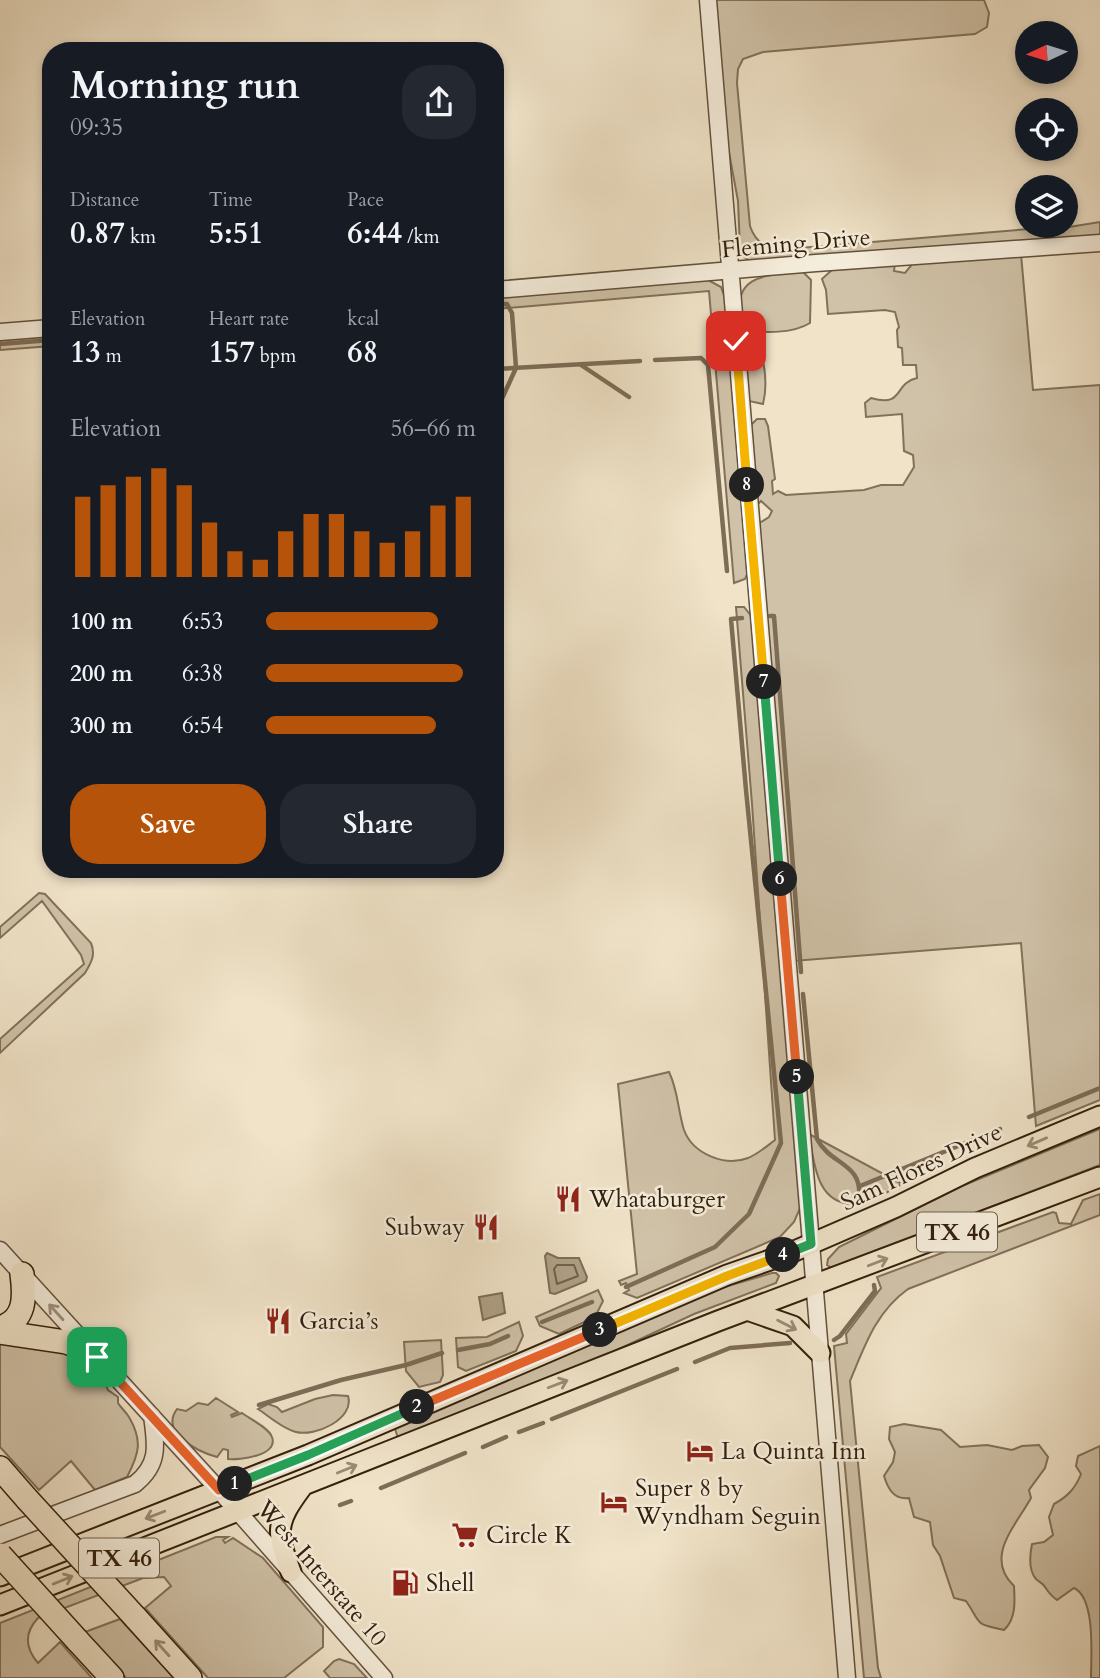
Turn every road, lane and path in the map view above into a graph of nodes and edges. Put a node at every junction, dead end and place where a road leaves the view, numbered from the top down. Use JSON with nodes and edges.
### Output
{"nodes":[{"id":1,"x":708,"y":0,"type":"edge"},
{"id":2,"x":1100,"y":243,"type":"edge"},
{"id":3,"x":730,"y":271,"type":"junction"},
{"id":4,"x":504,"y":289,"type":"edge"},
{"id":5,"x":42,"y":329,"type":"edge"},
{"id":6,"x":0,"y":332,"type":"edge"},
{"id":7,"x":1100,"y":1116,"type":"edge"},
{"id":8,"x":1100,"y":1177,"type":"edge"},
{"id":9,"x":811,"y":1244,"type":"junction"},
{"id":10,"x":0,"y":1250,"type":"edge"},
{"id":11,"x":22,"y":1274,"type":"junction"},
{"id":12,"x":814,"y":1285,"type":"junction"},
{"id":13,"x":747,"y":1310,"type":"junction"},
{"id":14,"x":0,"y":1330,"type":"edge"},
{"id":15,"x":90,"y":1350,"type":"junction"},
{"id":16,"x":820,"y":1353,"type":"junction"},
{"id":17,"x":152,"y":1416,"type":"junction"},
{"id":18,"x":0,"y":1468,"type":"edge"},
{"id":19,"x":302,"y":1487,"type":"junction"},
{"id":20,"x":219,"y":1490,"type":"junction"},
{"id":21,"x":238,"y":1511,"type":"junction"},
{"id":22,"x":0,"y":1535,"type":"edge"},
{"id":23,"x":0,"y":1555,"type":"edge"},
{"id":24,"x":291,"y":1572,"type":"junction"},
{"id":25,"x":0,"y":1576,"type":"edge"},
{"id":26,"x":0,"y":1605,"type":"edge"},
{"id":27,"x":112,"y":1678,"type":"edge"},
{"id":28,"x":190,"y":1678,"type":"edge"},
{"id":29,"x":384,"y":1678,"type":"edge"},
{"id":30,"x":847,"y":1678,"type":"edge"}],
"edges":[{"from":1,"to":3,"type":"street"},
{"from":2,"to":3,"type":"street","name":"Fleming Drive"},
{"from":3,"to":4,"type":"street","name":"Fleming Drive"},
{"from":3,"to":9,"type":"street"},
{"from":5,"to":6,"type":"street"},
{"from":7,"to":9,"type":"main road","name":"Sam Flores Drive","number":"TX 46","one_way":true},
{"from":12,"to":8,"type":"main road","number":"TX 46","one_way":true},
{"from":9,"to":12,"type":"street"},
{"from":9,"to":20,"type":"main road","name":"Sam Flores Drive","number":"TX 46"},
{"from":10,"to":11,"type":"street","name":"West Interstate 10"},
{"from":11,"to":14,"type":"highway"},
{"from":15,"to":11,"type":"street","name":"West Interstate 10","one_way":true},
{"from":12,"to":13,"type":"main road","number":"TX 46"},
{"from":12,"to":16,"type":"street"},
{"from":13,"to":16,"type":"main road","one_way":true},
{"from":19,"to":13,"type":"main road","number":"TX 46","one_way":true},
{"from":14,"to":15,"type":"highway"},
{"from":15,"to":17,"type":"street","name":"West Interstate 10"},
{"from":16,"to":30,"type":"street"},
{"from":17,"to":20,"type":"street","name":"West Interstate 10"},
{"from":17,"to":22,"type":"street"},
{"from":28,"to":18,"type":"highway","one_way":true,"bridge":true},
{"from":19,"to":21,"type":"main road","number":"TX 46"},
{"from":19,"to":24,"type":"main road"},
{"from":20,"to":21,"type":"street","name":"West Interstate 10"},
{"from":20,"to":25,"type":"main road","number":"TX 46","one_way":true},
{"from":21,"to":24,"type":"street","name":"West Interstate 10"},
{"from":26,"to":21,"type":"main road","number":"TX 46","one_way":true},
{"from":23,"to":27,"type":"highway","bridge":true},
{"from":24,"to":29,"type":"street","name":"West Interstate 10"}]}
